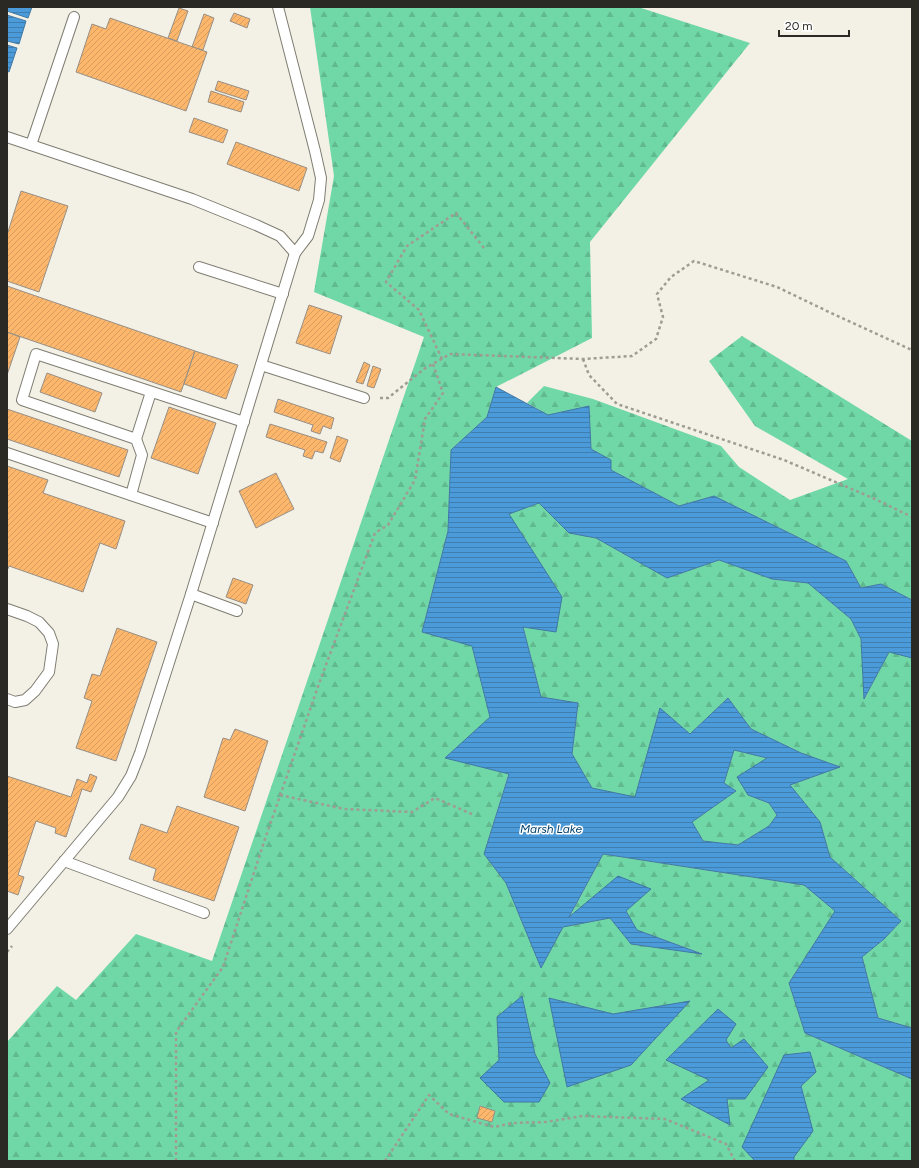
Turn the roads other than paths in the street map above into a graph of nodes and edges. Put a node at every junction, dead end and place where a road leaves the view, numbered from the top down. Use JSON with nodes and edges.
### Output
{"nodes":[{"id":1,"x":278,"y":7,"type":"edge"},
{"id":2,"x":74,"y":17,"type":"dead end"},
{"id":3,"x":7,"y":137,"type":"edge"},
{"id":4,"x":31,"y":145,"type":"junction"},
{"id":5,"x":295,"y":253,"type":"junction"},
{"id":6,"x":199,"y":267,"type":"dead end"},
{"id":7,"x":283,"y":294,"type":"junction"},
{"id":8,"x":261,"y":365,"type":"junction"},
{"id":9,"x":151,"y":392,"type":"junction"},
{"id":10,"x":364,"y":398,"type":"road end"},
{"id":11,"x":244,"y":422,"type":"junction"},
{"id":12,"x":136,"y":439,"type":"junction"},
{"id":13,"x":7,"y":453,"type":"edge"},
{"id":14,"x":131,"y":495,"type":"junction"},
{"id":15,"x":213,"y":523,"type":"junction"},
{"id":16,"x":191,"y":594,"type":"junction"},
{"id":17,"x":7,"y":609,"type":"edge"},
{"id":18,"x":237,"y":611,"type":"dead end"},
{"id":19,"x":7,"y":700,"type":"edge"},
{"id":20,"x":64,"y":861,"type":"junction"},
{"id":21,"x":204,"y":913,"type":"dead end"},
{"id":22,"x":7,"y":929,"type":"edge"}],
"edges":[{"from":1,"to":5,"type":"lane"},
{"from":2,"to":4,"type":"lane"},
{"from":3,"to":4,"type":"lane"},
{"from":4,"to":5,"type":"lane"},
{"from":5,"to":7,"type":"lane"},
{"from":6,"to":7,"type":"lane"},
{"from":7,"to":8,"type":"lane"},
{"from":8,"to":10,"type":"lane"},
{"from":8,"to":11,"type":"lane"},
{"from":9,"to":11,"type":"lane"},
{"from":9,"to":12,"type":"lane"},
{"from":9,"to":12,"type":"lane"},
{"from":11,"to":15,"type":"lane"},
{"from":12,"to":14,"type":"lane"},
{"from":13,"to":14,"type":"lane"},
{"from":14,"to":15,"type":"lane"},
{"from":15,"to":16,"type":"lane"},
{"from":16,"to":18,"type":"lane"},
{"from":16,"to":20,"type":"lane"},
{"from":17,"to":19,"type":"lane"},
{"from":20,"to":21,"type":"lane"},
{"from":20,"to":22,"type":"lane"}]}
